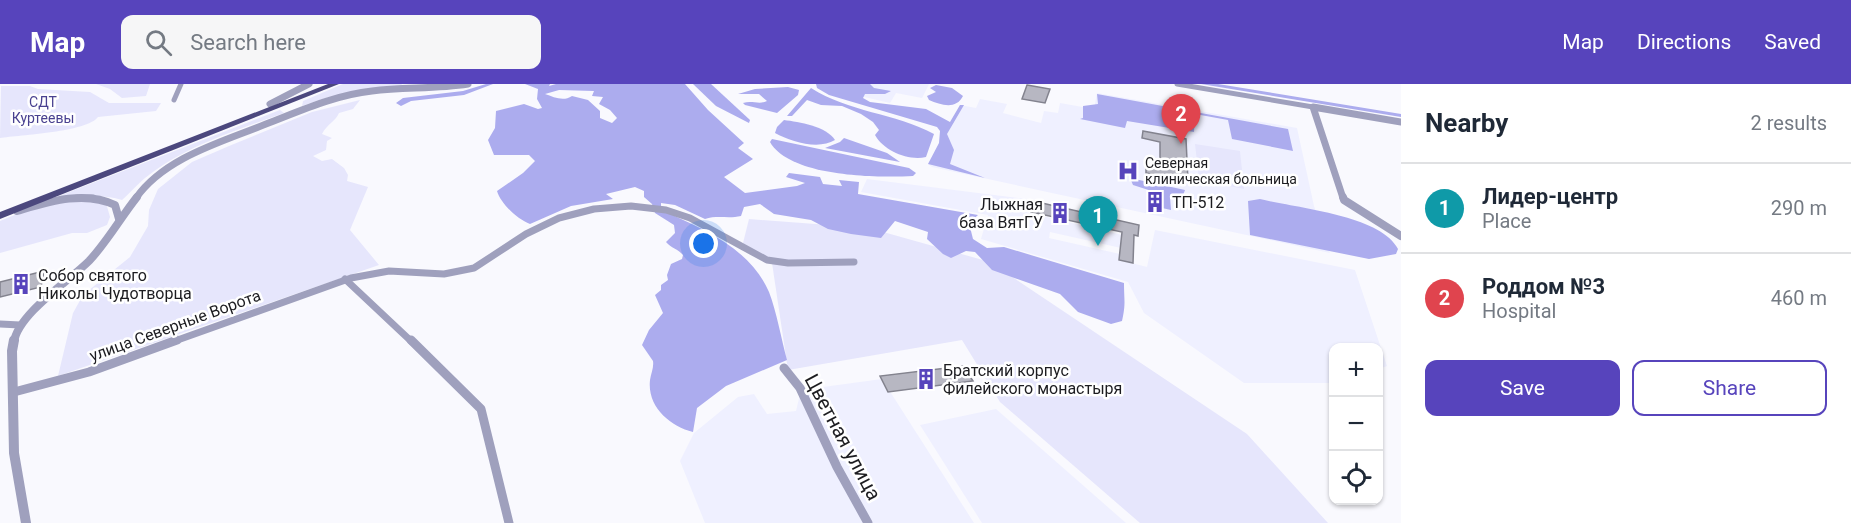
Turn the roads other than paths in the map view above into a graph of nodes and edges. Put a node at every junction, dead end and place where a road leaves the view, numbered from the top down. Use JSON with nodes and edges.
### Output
{"nodes":[{"id":1,"x":181,"y":84,"type":"edge"},
{"id":2,"x":309,"y":84,"type":"edge"},
{"id":3,"x":321,"y":84,"type":"edge"},
{"id":4,"x":335,"y":84,"type":"edge"},
{"id":5,"x":453,"y":84,"type":"edge"},
{"id":6,"x":468,"y":84,"type":"edge"},
{"id":7,"x":1177,"y":84,"type":"edge"},
{"id":8,"x":445,"y":85,"type":"edge"},
{"id":9,"x":408,"y":87,"type":"edge"},
{"id":10,"x":174,"y":100,"type":"dead end"},
{"id":11,"x":270,"y":104,"type":"junction"},
{"id":12,"x":1313,"y":107,"type":"junction"},
{"id":13,"x":1401,"y":122,"type":"edge"},
{"id":14,"x":2,"y":214,"type":"edge"},
{"id":15,"x":119,"y":219,"type":"junction"},
{"id":16,"x":1401,"y":236,"type":"edge"},
{"id":17,"x":854,"y":262,"type":"dead end"},
{"id":18,"x":345,"y":279,"type":"junction"},
{"id":19,"x":0,"y":324,"type":"edge"},
{"id":20,"x":20,"y":325,"type":"junction"},
{"id":21,"x":784,"y":368,"type":"dead end"},
{"id":22,"x":14,"y":392,"type":"junction"},
{"id":23,"x":26,"y":523,"type":"edge"},
{"id":24,"x":509,"y":523,"type":"edge"},
{"id":25,"x":868,"y":523,"type":"edge"}],
"edges":[{"from":1,"to":10,"type":"street"},
{"from":2,"to":11,"type":"street"},
{"from":3,"to":11,"type":"highway"},
{"from":4,"to":14,"type":"highway"},
{"from":5,"to":8,"type":"street"},
{"from":6,"to":9,"type":"street"},
{"from":7,"to":12,"type":"street"},
{"from":8,"to":9,"type":"street"},
{"from":9,"to":15,"type":"street"},
{"from":11,"to":14,"type":"highway"},
{"from":12,"to":13,"type":"street"},
{"from":12,"to":16,"type":"street"},
{"from":14,"to":15,"type":"street"},
{"from":15,"to":20,"type":"street"},
{"from":17,"to":18,"type":"street","name":"улица Северные Ворота"},
{"from":18,"to":22,"type":"street","name":"улица Северные Ворота"},
{"from":18,"to":24,"type":"street"},
{"from":19,"to":20,"type":"street"},
{"from":20,"to":22,"type":"street"},
{"from":21,"to":25,"type":"street","name":"Цветная улица"},
{"from":22,"to":23,"type":"street"}]}
